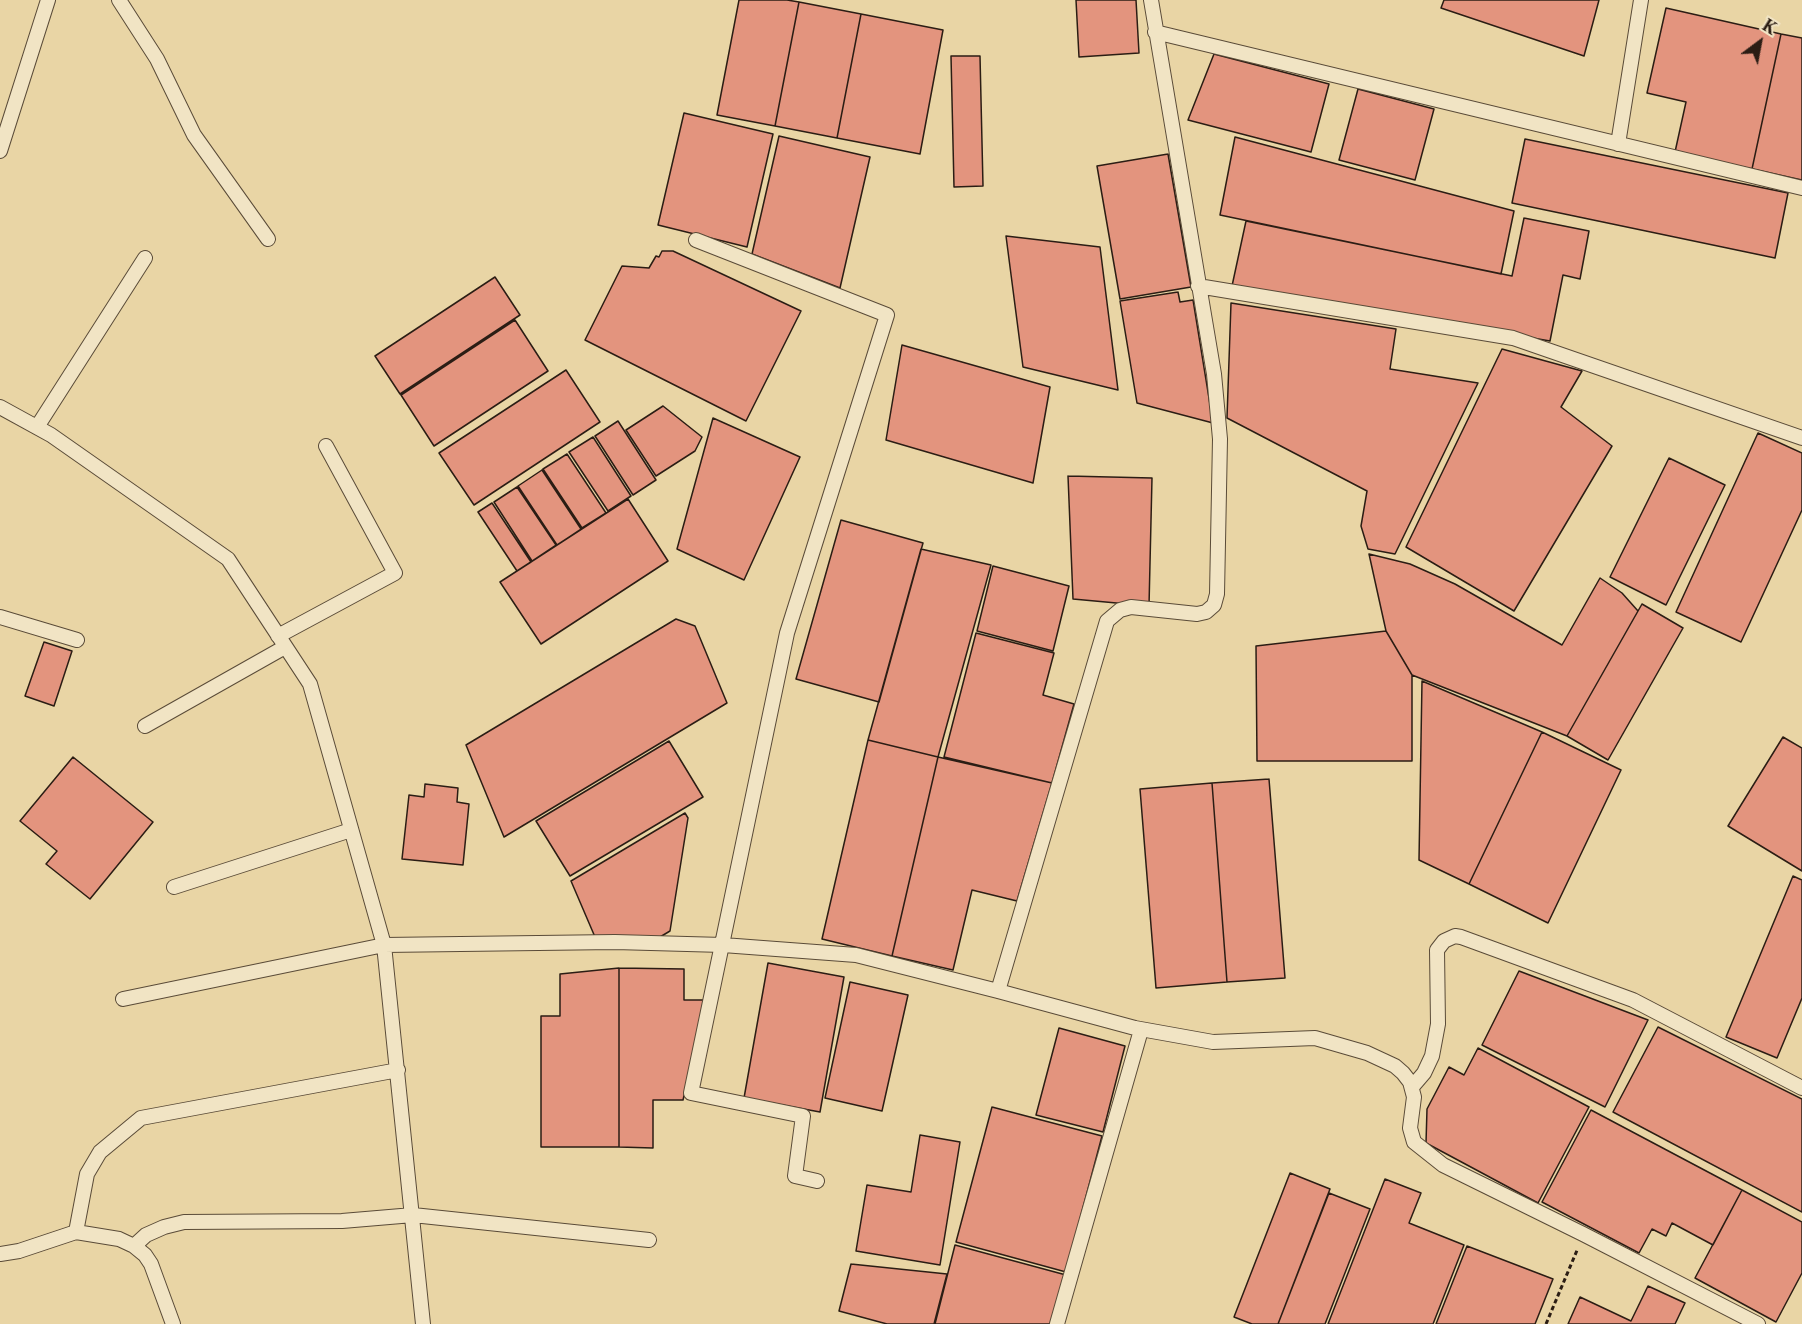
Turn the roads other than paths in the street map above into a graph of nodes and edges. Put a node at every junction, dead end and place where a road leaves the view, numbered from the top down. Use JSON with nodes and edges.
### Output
{"nodes":[{"id":1,"x":48,"y":0,"type":"edge"},
{"id":2,"x":119,"y":0,"type":"edge"},
{"id":3,"x":1151,"y":0,"type":"edge"},
{"id":4,"x":1641,"y":0,"type":"edge"},
{"id":5,"x":1155,"y":32,"type":"junction"},
{"id":6,"x":1618,"y":144,"type":"junction"},
{"id":7,"x":0,"y":151,"type":"edge"},
{"id":8,"x":1802,"y":188,"type":"edge"},
{"id":9,"x":268,"y":239,"type":"dead end"},
{"id":10,"x":696,"y":240,"type":"dead end"},
{"id":11,"x":145,"y":258,"type":"dead end"},
{"id":12,"x":1198,"y":286,"type":"junction"},
{"id":13,"x":0,"y":407,"type":"edge"},
{"id":14,"x":37,"y":428,"type":"junction"},
{"id":15,"x":1802,"y":438,"type":"edge"},
{"id":16,"x":326,"y":446,"type":"dead end"},
{"id":17,"x":0,"y":617,"type":"edge"},
{"id":18,"x":77,"y":640,"type":"dead end"},
{"id":19,"x":282,"y":641,"type":"junction"},
{"id":20,"x":145,"y":726,"type":"dead end"},
{"id":21,"x":351,"y":830,"type":"junction"},
{"id":22,"x":174,"y":887,"type":"dead end"},
{"id":23,"x":384,"y":945,"type":"junction"},
{"id":24,"x":723,"y":945,"type":"junction"},
{"id":25,"x":998,"y":991,"type":"junction"},
{"id":26,"x":123,"y":999,"type":"dead end"},
{"id":27,"x":1141,"y":1030,"type":"junction"},
{"id":28,"x":398,"y":1070,"type":"junction"},
{"id":29,"x":1412,"y":1087,"type":"junction"},
{"id":30,"x":1802,"y":1088,"type":"edge"},
{"id":31,"x":817,"y":1181,"type":"dead end"},
{"id":32,"x":413,"y":1215,"type":"junction"},
{"id":33,"x":76,"y":1232,"type":"junction"},
{"id":34,"x":649,"y":1240,"type":"dead end"},
{"id":35,"x":134,"y":1246,"type":"junction"},
{"id":36,"x":0,"y":1254,"type":"edge"},
{"id":37,"x":173,"y":1324,"type":"edge"},
{"id":38,"x":423,"y":1324,"type":"edge"},
{"id":39,"x":1058,"y":1324,"type":"edge"},
{"id":40,"x":1758,"y":1324,"type":"edge"}],
"edges":[{"from":1,"to":7,"type":"street"},
{"from":2,"to":9,"type":"street"},
{"from":3,"to":5,"type":"street"},
{"from":4,"to":6,"type":"street"},
{"from":5,"to":6,"type":"street"},
{"from":5,"to":12,"type":"street"},
{"from":6,"to":8,"type":"street"},
{"from":10,"to":24,"type":"street"},
{"from":11,"to":14,"type":"street"},
{"from":12,"to":15,"type":"street"},
{"from":12,"to":25,"type":"street"},
{"from":13,"to":14,"type":"street"},
{"from":14,"to":19,"type":"street"},
{"from":16,"to":19,"type":"street"},
{"from":17,"to":18,"type":"street"},
{"from":19,"to":20,"type":"street"},
{"from":19,"to":21,"type":"street"},
{"from":21,"to":22,"type":"street"},
{"from":21,"to":23,"type":"street"},
{"from":23,"to":24,"type":"street"},
{"from":23,"to":26,"type":"street"},
{"from":23,"to":28,"type":"street"},
{"from":24,"to":25,"type":"street"},
{"from":24,"to":31,"type":"street"},
{"from":25,"to":27,"type":"street"},
{"from":27,"to":29,"type":"street"},
{"from":27,"to":39,"type":"street"},
{"from":28,"to":32,"type":"street"},
{"from":28,"to":33,"type":"street"},
{"from":29,"to":30,"type":"street"},
{"from":29,"to":40,"type":"street"},
{"from":32,"to":34,"type":"street"},
{"from":32,"to":35,"type":"street"},
{"from":32,"to":38,"type":"street"},
{"from":33,"to":35,"type":"street"},
{"from":33,"to":36,"type":"street"},
{"from":35,"to":37,"type":"street"}]}
